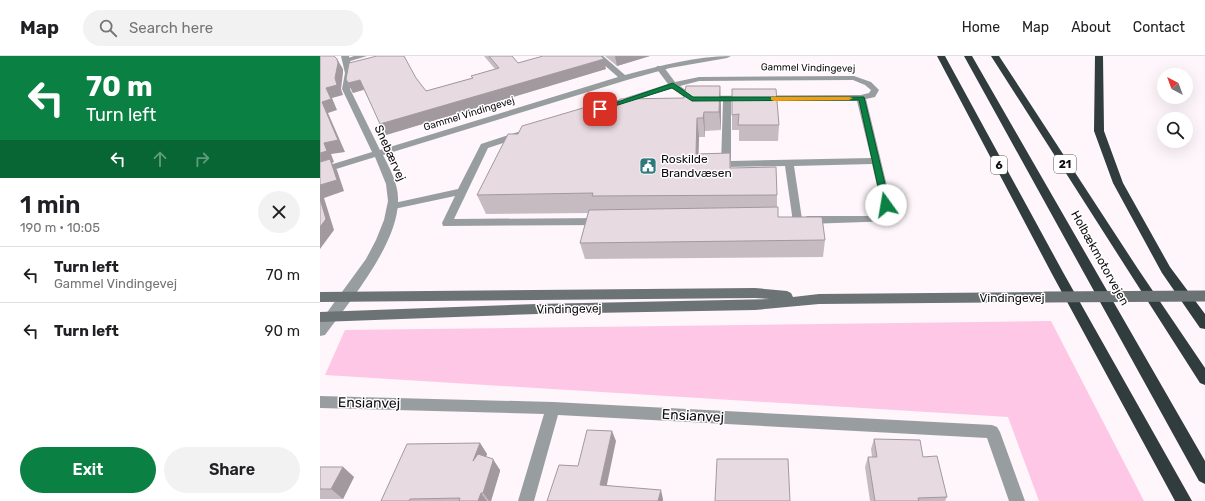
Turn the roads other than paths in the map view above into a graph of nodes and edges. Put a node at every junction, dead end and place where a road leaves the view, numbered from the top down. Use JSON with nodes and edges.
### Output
{"nodes":[{"id":1,"x":363,"y":56,"type":"edge"},
{"id":2,"x":598,"y":56,"type":"edge"},
{"id":3,"x":727,"y":56,"type":"edge"},
{"id":4,"x":941,"y":56,"type":"edge"},
{"id":5,"x":968,"y":56,"type":"edge"},
{"id":6,"x":996,"y":56,"type":"edge"},
{"id":7,"x":1099,"y":56,"type":"edge"},
{"id":8,"x":346,"y":58,"type":"edge"},
{"id":9,"x":660,"y":68,"type":"junction"},
{"id":10,"x":624,"y":78,"type":"junction"},
{"id":11,"x":673,"y":85,"type":"junction"},
{"id":12,"x":861,"y":98,"type":"junction"},
{"id":13,"x":727,"y":99,"type":"junction"},
{"id":14,"x":605,"y":107,"type":"edge"},
{"id":15,"x":529,"y":132,"type":"edge"},
{"id":16,"x":377,"y":154,"type":"junction"},
{"id":17,"x":876,"y":161,"type":"junction"},
{"id":18,"x":789,"y":162,"type":"junction"},
{"id":19,"x":320,"y":171,"type":"edge"},
{"id":20,"x":462,"y":191,"type":"junction"},
{"id":21,"x":394,"y":206,"type":"junction"},
{"id":22,"x":614,"y":222,"type":"edge"},
{"id":23,"x":346,"y":296,"type":"junction"},
{"id":24,"x":1205,"y":296,"type":"edge"},
{"id":25,"x":320,"y":297,"type":"edge"},
{"id":26,"x":819,"y":299,"type":"junction"},
{"id":27,"x":326,"y":316,"type":"edge"},
{"id":28,"x":1205,"y":324,"type":"edge"},
{"id":29,"x":320,"y":331,"type":"edge"},
{"id":30,"x":1205,"y":379,"type":"edge"},
{"id":31,"x":320,"y":402,"type":"edge"},
{"id":32,"x":553,"y":408,"type":"junction"},
{"id":33,"x":1205,"y":476,"type":"edge"},
{"id":34,"x":526,"y":501,"type":"edge"},
{"id":35,"x":1017,"y":501,"type":"edge"},
{"id":36,"x":1184,"y":501,"type":"edge"}],
"edges":[{"from":1,"to":8,"type":"street","name":"Snebærvej"},
{"from":2,"to":10,"type":"street"},
{"from":3,"to":9,"type":"street","name":"Gammel Vindingevej"},
{"from":4,"to":36,"type":"highway","number":"6"},
{"from":5,"to":33,"type":"highway","name":"Holbækmotorvejen","number":"21"},
{"from":6,"to":30,"type":"highway","name":"Holbækmotorvejen","number":"21"},
{"from":7,"to":28,"type":"highway"},
{"from":8,"to":16,"type":"street","name":"Snebærvej"},
{"from":9,"to":10,"type":"street","name":"Gammel Vindingevej"},
{"from":9,"to":11,"type":"street"},
{"from":10,"to":16,"type":"street","name":"Gammel Vindingevej"},
{"from":11,"to":12,"type":"street","name":"Gammel Vindingevej"},
{"from":11,"to":13,"type":"street"},
{"from":11,"to":14,"type":"street"},
{"from":12,"to":13,"type":"street"},
{"from":12,"to":17,"type":"street"},
{"from":13,"to":18,"type":"street"},
{"from":15,"to":20,"type":"street"},
{"from":16,"to":19,"type":"street","name":"Gammel Vindingevej"},
{"from":16,"to":21,"type":"street","name":"Snebærvej"},
{"from":17,"to":18,"type":"street"},
{"from":17,"to":18,"type":"street"},
{"from":20,"to":21,"type":"street"},
{"from":20,"to":22,"type":"street"},
{"from":21,"to":23,"type":"street","name":"Snebærvej"},
{"from":23,"to":25,"type":"main road","name":"Vindingevej"},
{"from":23,"to":26,"type":"main road","name":"Vindingevej"},
{"from":23,"to":27,"type":"street","name":"Snebærvej"},
{"from":24,"to":26,"type":"main road","name":"Vindingevej","bridge":true},
{"from":26,"to":27,"type":"main road","name":"Vindingevej"},
{"from":27,"to":29,"type":"street","name":"Snebærvej"},
{"from":31,"to":32,"type":"street","name":"Ensianvej"},
{"from":32,"to":34,"type":"street"},
{"from":32,"to":35,"type":"street","name":"Ensianvej"}]}
